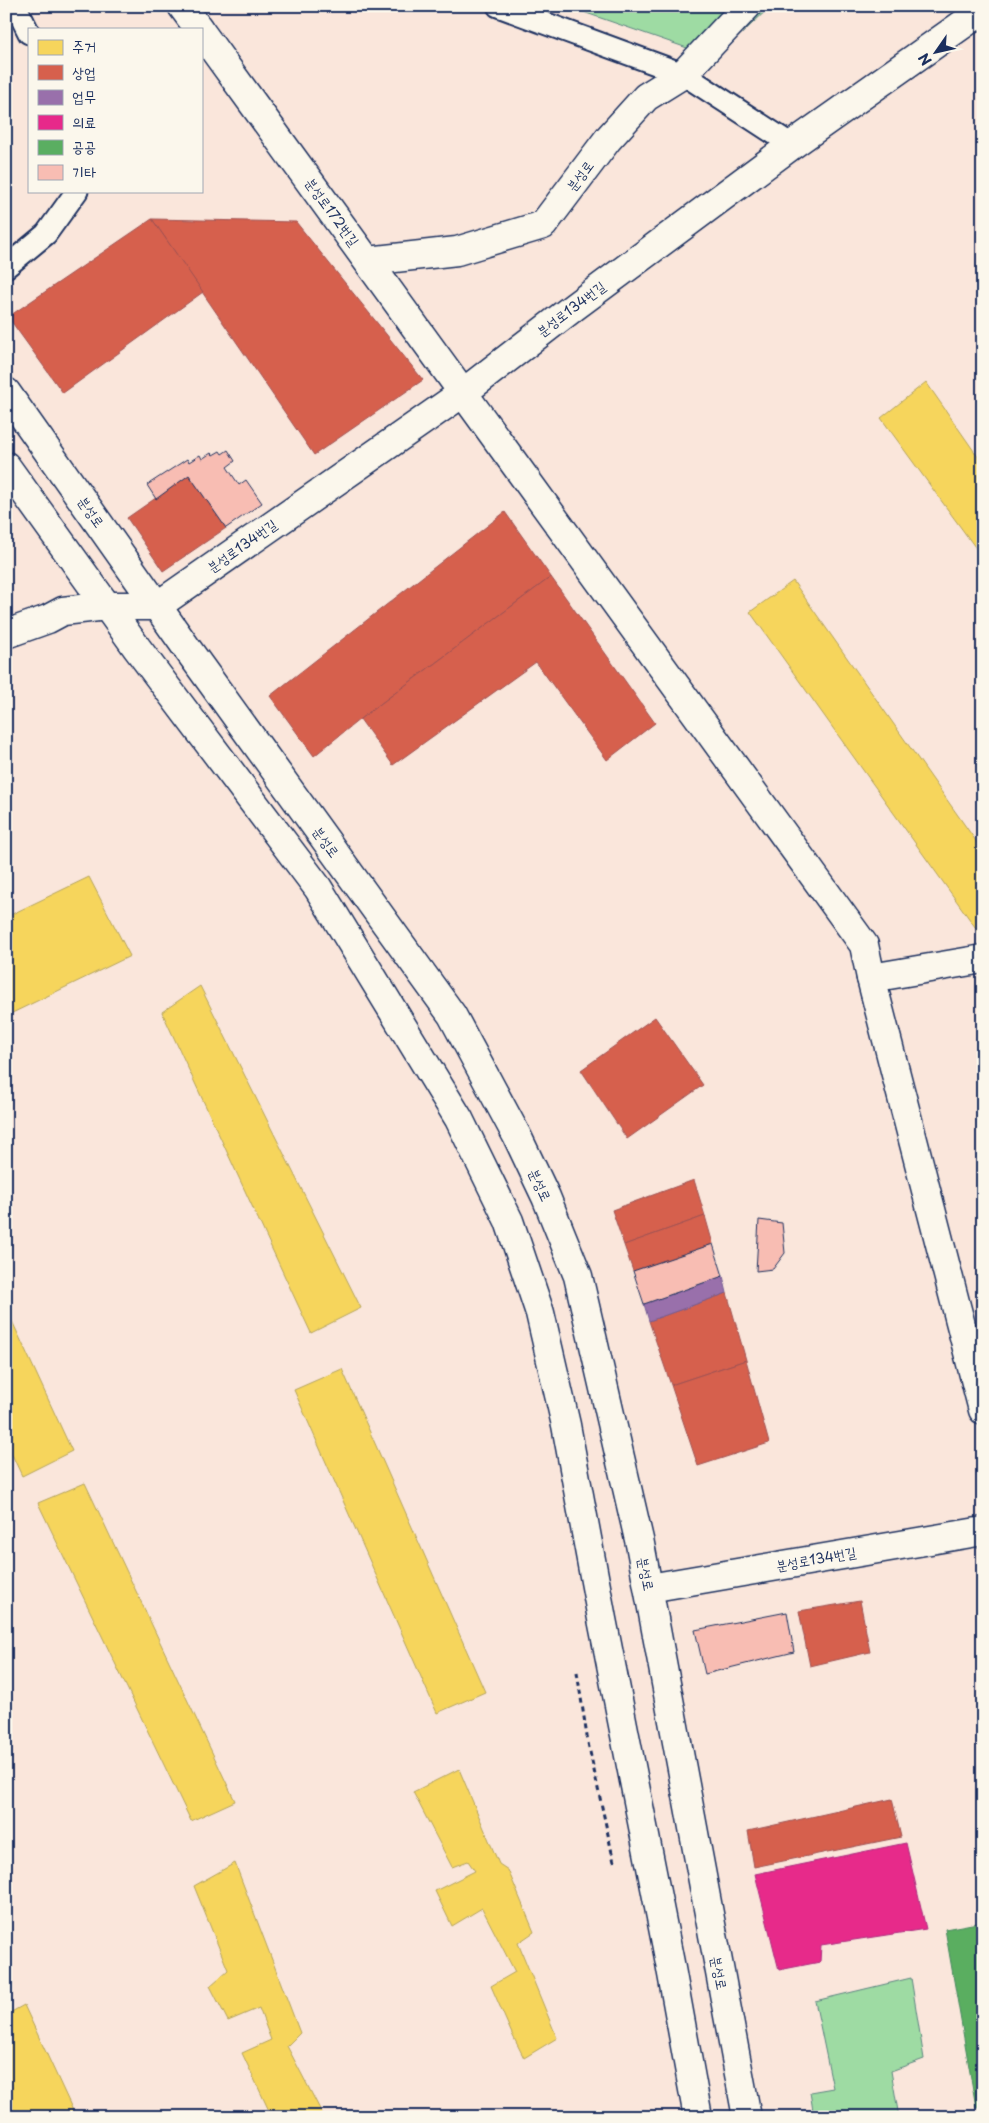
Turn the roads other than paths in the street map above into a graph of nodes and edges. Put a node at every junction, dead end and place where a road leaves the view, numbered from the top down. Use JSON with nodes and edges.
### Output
{"nodes":[{"id":1,"x":18,"y":6,"type":"edge"},
{"id":2,"x":182,"y":6,"type":"edge"},
{"id":3,"x":498,"y":6,"type":"edge"},
{"id":4,"x":747,"y":6,"type":"edge"},
{"id":5,"x":983,"y":10,"type":"edge"},
{"id":6,"x":198,"y":28,"type":"edge"},
{"id":7,"x":28,"y":31,"type":"edge"},
{"id":8,"x":202,"y":33,"type":"edge"},
{"id":9,"x":684,"y":74,"type":"junction"},
{"id":10,"x":792,"y":145,"type":"junction"},
{"id":11,"x":75,"y":192,"type":"edge"},
{"id":12,"x":368,"y":261,"type":"junction"},
{"id":13,"x":6,"y":267,"type":"edge"},
{"id":14,"x":6,"y":392,"type":"edge"},
{"id":15,"x":464,"y":392,"type":"junction"},
{"id":16,"x":6,"y":466,"type":"edge"},
{"id":17,"x":107,"y":606,"type":"junction"},
{"id":18,"x":157,"y":606,"type":"junction"},
{"id":19,"x":6,"y":634,"type":"edge"},
{"id":20,"x":983,"y":960,"type":"edge"},
{"id":21,"x":871,"y":978,"type":"junction"},
{"id":22,"x":983,"y":1410,"type":"edge"},
{"id":23,"x":983,"y":1531,"type":"edge"},
{"id":24,"x":649,"y":1588,"type":"junction"},
{"id":25,"x":698,"y":2117,"type":"edge"},
{"id":26,"x":747,"y":2117,"type":"edge"}],
"edges":[{"from":1,"to":7,"type":"lane"},
{"from":2,"to":6,"type":"street"},
{"from":3,"to":9,"type":"lane"},
{"from":4,"to":9,"type":"street","name":"분성로"},
{"from":5,"to":10,"type":"street","name":"분성로134번길"},
{"from":8,"to":12,"type":"street","name":"분성로172번길"},
{"from":9,"to":10,"type":"lane"},
{"from":9,"to":12,"type":"street","name":"분성로"},
{"from":10,"to":15,"type":"street","name":"분성로134번길"},
{"from":11,"to":13,"type":"lane"},
{"from":12,"to":15,"type":"street","name":"분성로172번길"},
{"from":14,"to":18,"type":"street","name":"분성로"},
{"from":15,"to":18,"type":"street","name":"분성로134번길"},
{"from":15,"to":21,"type":"street","name":"분성로172번길"},
{"from":16,"to":17,"type":"street"},
{"from":17,"to":18,"type":"street"},
{"from":17,"to":19,"type":"street"},
{"from":17,"to":25,"type":"street"},
{"from":18,"to":24,"type":"street","name":"분성로"},
{"from":20,"to":21,"type":"street"},
{"from":21,"to":22,"type":"street","name":"분성로172번길"},
{"from":23,"to":24,"type":"street","name":"분성로134번길"},
{"from":24,"to":26,"type":"street","name":"분성로"}]}
